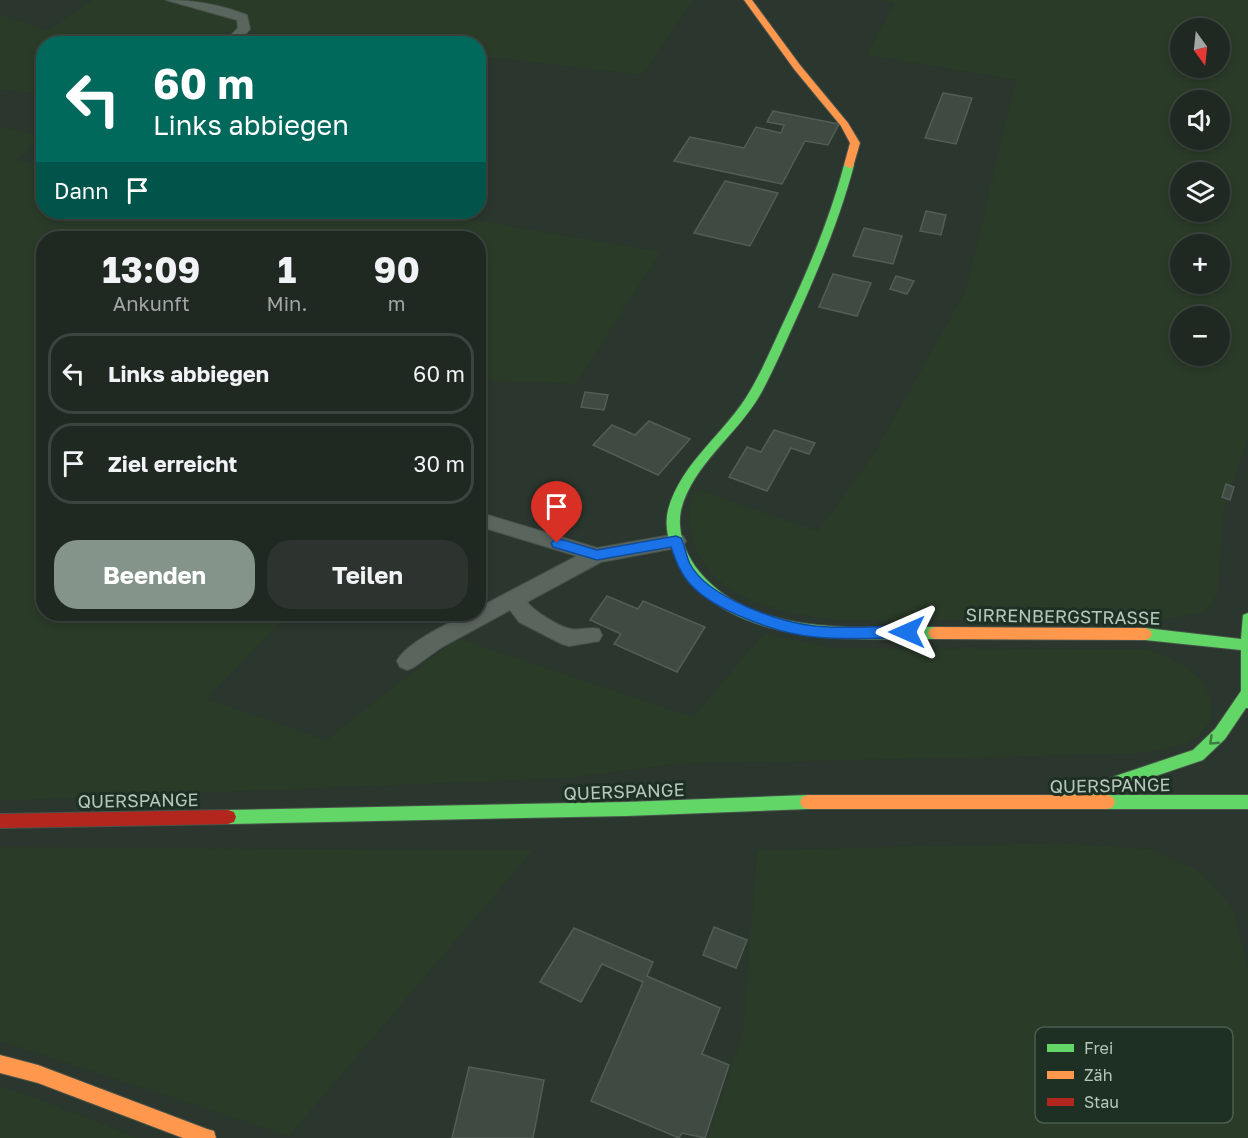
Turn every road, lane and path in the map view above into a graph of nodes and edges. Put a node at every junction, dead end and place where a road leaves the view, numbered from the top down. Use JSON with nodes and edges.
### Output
{"nodes":[{"id":1,"x":172,"y":0,"type":"edge"},
{"id":2,"x":748,"y":0,"type":"edge"},
{"id":3,"x":237,"y":36,"type":"edge"},
{"id":4,"x":486,"y":521,"type":"edge"},
{"id":5,"x":676,"y":542,"type":"junction"},
{"id":6,"x":597,"y":555,"type":"junction"},
{"id":7,"x":514,"y":600,"type":"junction"},
{"id":8,"x":486,"y":615,"type":"edge"},
{"id":9,"x":1248,"y":619,"type":"edge"},
{"id":10,"x":474,"y":621,"type":"edge"},
{"id":11,"x":592,"y":635,"type":"dead end"},
{"id":12,"x":1246,"y":645,"type":"junction"},
{"id":13,"x":407,"y":662,"type":"dead end"},
{"id":14,"x":1248,"y":697,"type":"edge"},
{"id":15,"x":1248,"y":802,"type":"edge"},
{"id":16,"x":1050,"y":804,"type":"junction"},
{"id":17,"x":0,"y":820,"type":"edge"},
{"id":18,"x":0,"y":1064,"type":"edge"},
{"id":19,"x":207,"y":1138,"type":"edge"}],
"edges":[{"from":1,"to":3,"type":"lane"},
{"from":2,"to":5,"type":"street","name":"SIRRENBERGSTRASSE"},
{"from":4,"to":6,"type":"lane"},
{"from":5,"to":6,"type":"lane"},
{"from":5,"to":12,"type":"street","name":"SIRRENBERGSTRASSE"},
{"from":6,"to":7,"type":"lane"},
{"from":7,"to":8,"type":"lane"},
{"from":7,"to":11,"type":"lane"},
{"from":9,"to":12,"type":"street"},
{"from":10,"to":13,"type":"lane"},
{"from":12,"to":14,"type":"street"},
{"from":14,"to":16,"type":"street","one_way":true},
{"from":15,"to":16,"type":"street","name":"QUERSPANGE"},
{"from":16,"to":17,"type":"street","name":"QUERSPANGE"},
{"from":18,"to":19,"type":"street"}]}
